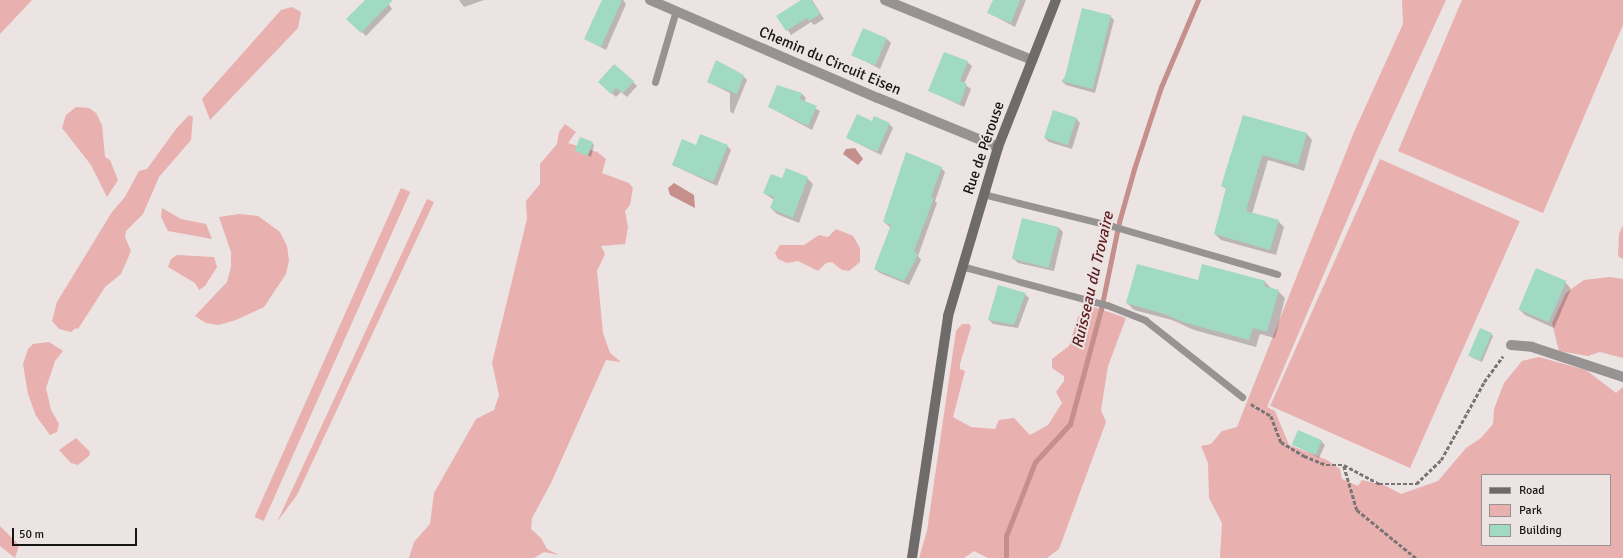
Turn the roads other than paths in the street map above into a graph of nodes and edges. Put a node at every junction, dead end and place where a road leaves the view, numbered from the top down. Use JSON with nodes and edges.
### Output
{"nodes":[{"id":1,"x":650,"y":0,"type":"edge"},
{"id":2,"x":885,"y":0,"type":"edge"},
{"id":3,"x":1056,"y":0,"type":"edge"},
{"id":4,"x":676,"y":10,"type":"junction"},
{"id":5,"x":1032,"y":60,"type":"junction"},
{"id":6,"x":655,"y":82,"type":"dead end"},
{"id":7,"x":998,"y":147,"type":"junction"},
{"id":8,"x":983,"y":194,"type":"junction"},
{"id":9,"x":962,"y":266,"type":"junction"},
{"id":10,"x":1277,"y":274,"type":"dead end"},
{"id":11,"x":1511,"y":345,"type":"road end"},
{"id":12,"x":1623,"y":377,"type":"edge"},
{"id":13,"x":1242,"y":397,"type":"road end"},
{"id":14,"x":912,"y":558,"type":"edge"}],
"edges":[{"from":1,"to":4,"type":"street","name":"Chemin du Circuit Eisen"},
{"from":2,"to":5,"type":"street"},
{"from":3,"to":5,"type":"street","name":"Rue de Pérouse"},
{"from":4,"to":6,"type":"lane"},
{"from":4,"to":7,"type":"street","name":"Chemin du Circuit Eisen"},
{"from":5,"to":7,"type":"street","name":"Rue de Pérouse"},
{"from":7,"to":8,"type":"street","name":"Rue de Pérouse"},
{"from":8,"to":9,"type":"street","name":"Rue de Pérouse"},
{"from":8,"to":10,"type":"lane"},
{"from":9,"to":13,"type":"lane"},
{"from":9,"to":14,"type":"street","name":"Rue de Pérouse"},
{"from":11,"to":12,"type":"street"}]}
